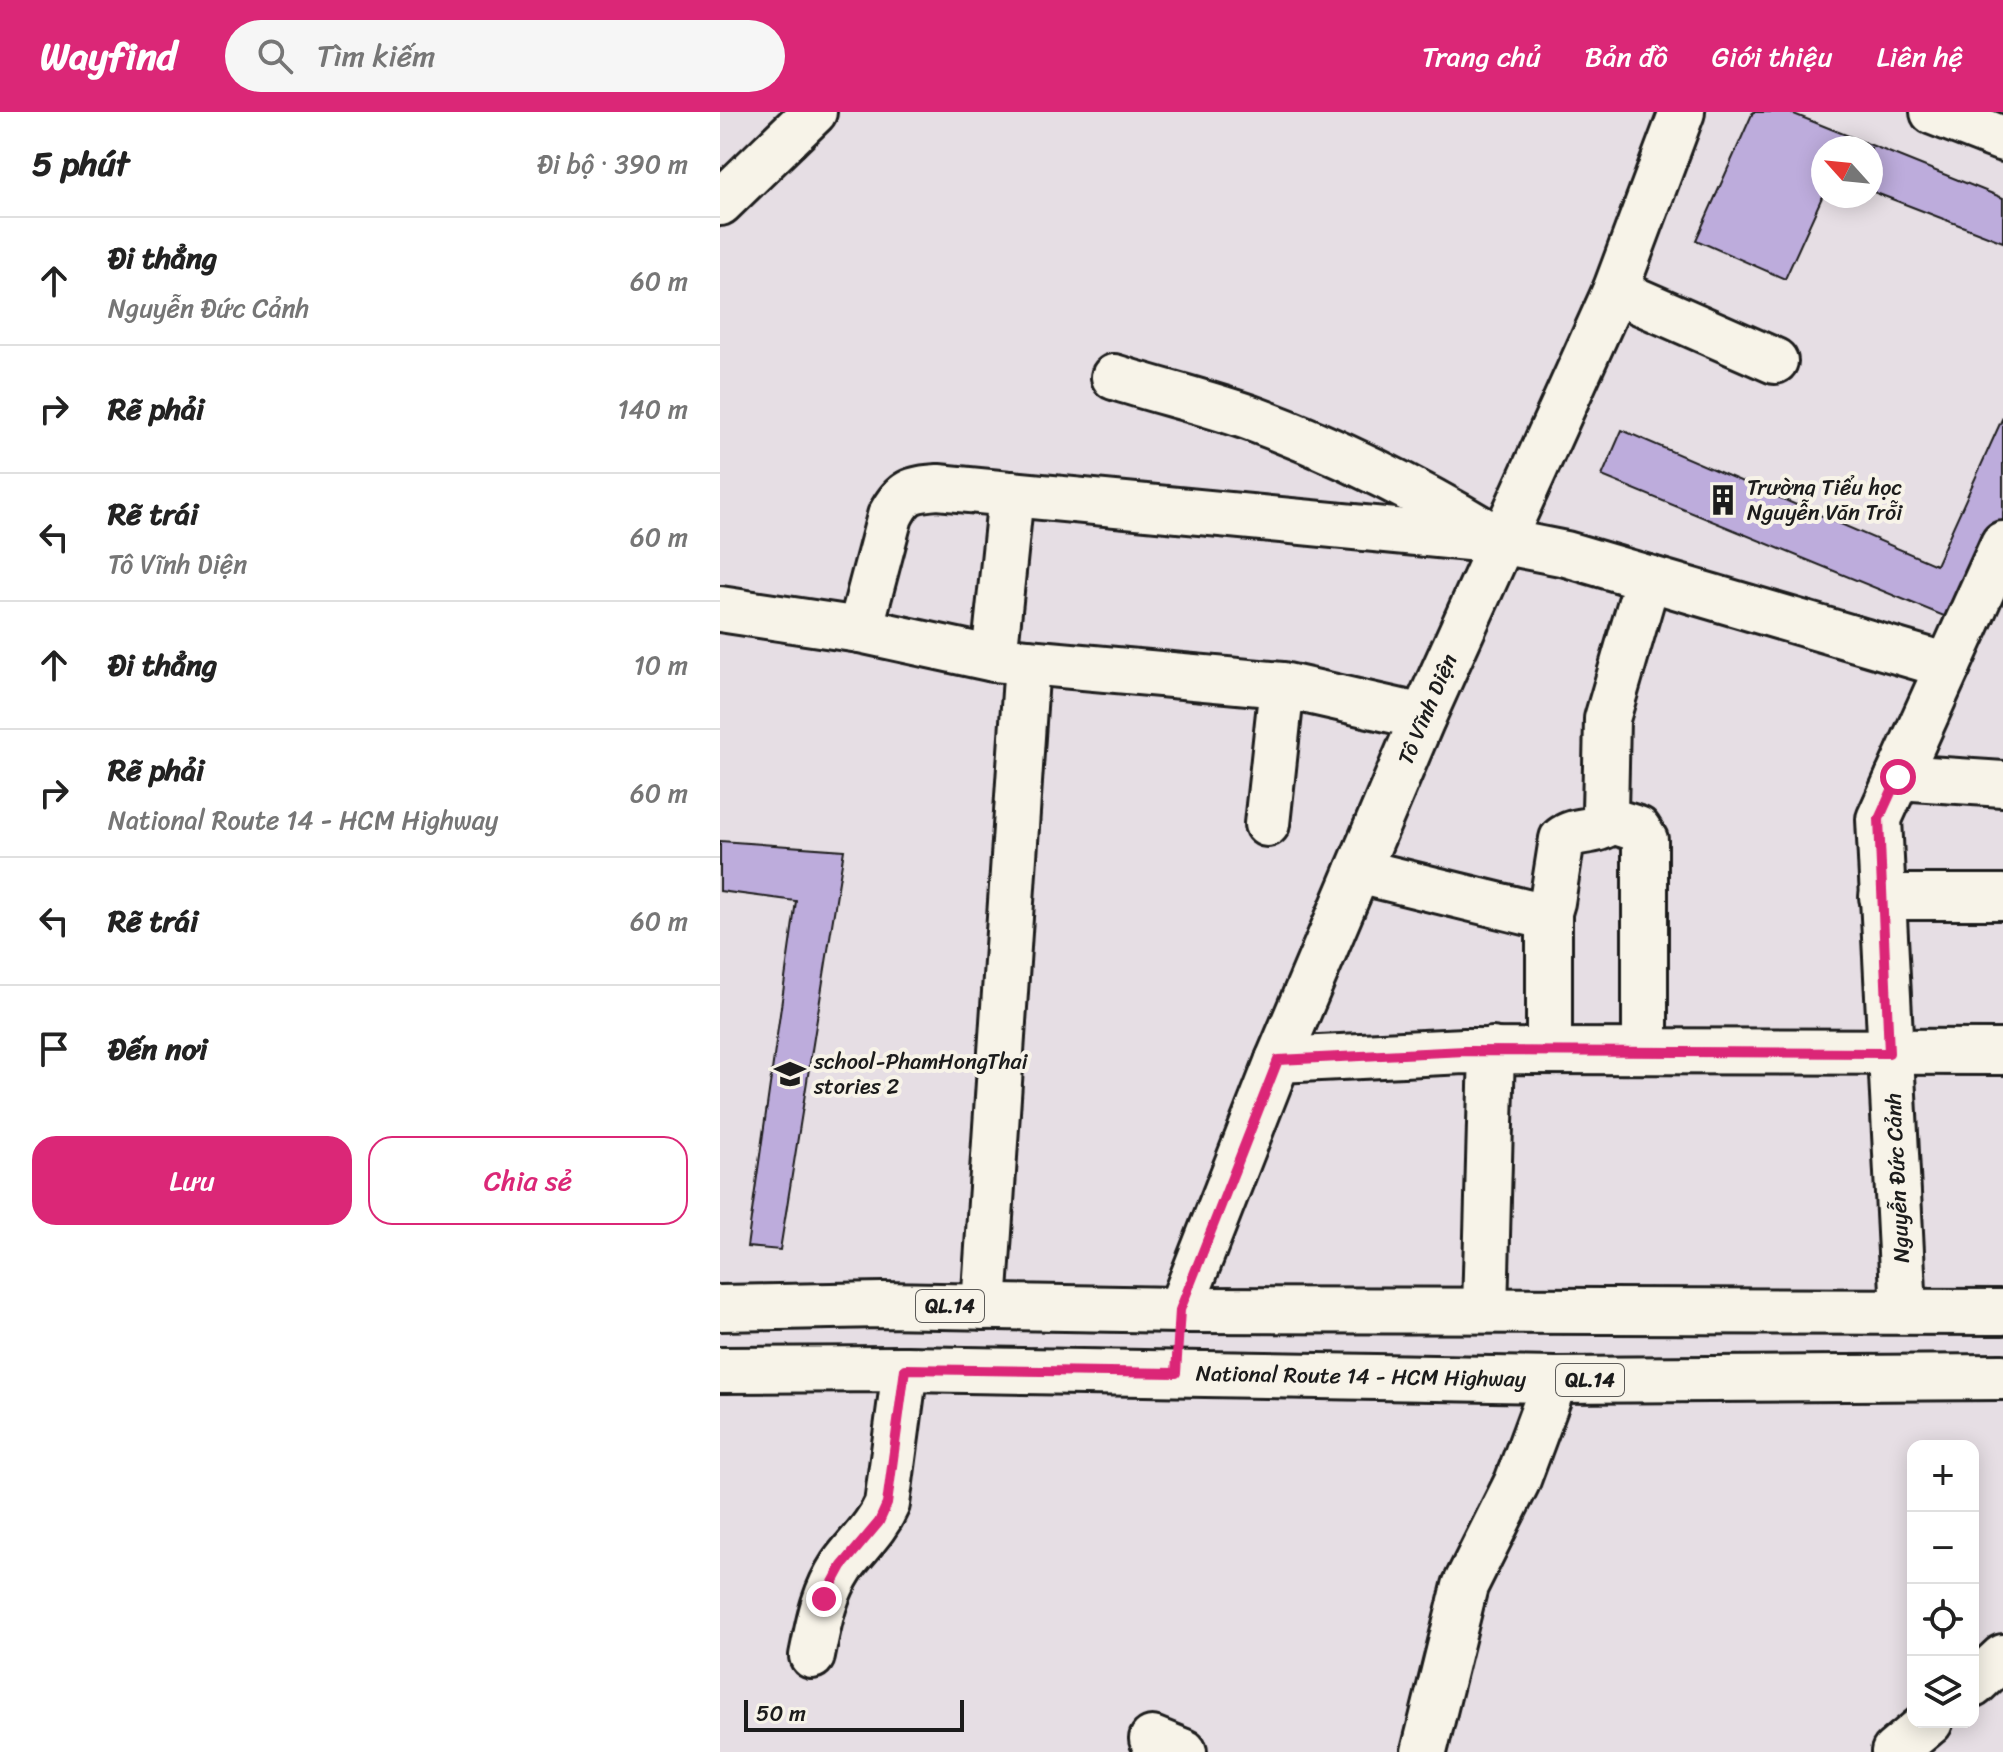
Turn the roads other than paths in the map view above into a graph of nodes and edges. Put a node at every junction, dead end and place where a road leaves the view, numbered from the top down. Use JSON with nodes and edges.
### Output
{"nodes":[{"id":1,"x":814,"y":112,"type":"edge"},
{"id":2,"x":1682,"y":112,"type":"edge"},
{"id":3,"x":1933,"y":112,"type":"edge"},
{"id":4,"x":2003,"y":139,"type":"edge"},
{"id":5,"x":720,"y":203,"type":"edge"},
{"id":6,"x":1615,"y":291,"type":"junction"},
{"id":7,"x":1775,"y":361,"type":"dead end"},
{"id":8,"x":1114,"y":377,"type":"dead end"},
{"id":9,"x":1011,"y":494,"type":"junction"},
{"id":10,"x":1500,"y":541,"type":"junction"},
{"id":11,"x":2003,"y":544,"type":"edge"},
{"id":12,"x":1648,"y":578,"type":"junction"},
{"id":13,"x":720,"y":609,"type":"edge"},
{"id":14,"x":860,"y":630,"type":"junction"},
{"id":15,"x":1011,"y":660,"type":"junction"},
{"id":16,"x":1948,"y":666,"type":"junction"},
{"id":17,"x":1282,"y":685,"type":"junction"},
{"id":18,"x":1423,"y":717,"type":"junction"},
{"id":19,"x":1898,"y":777,"type":"junction"},
{"id":20,"x":2003,"y":784,"type":"edge"},
{"id":21,"x":1612,"y":821,"type":"junction"},
{"id":22,"x":1267,"y":824,"type":"dead end"},
{"id":23,"x":1358,"y":871,"type":"junction"},
{"id":24,"x":1882,"y":897,"type":"junction"},
{"id":25,"x":2003,"y":897,"type":"edge"},
{"id":26,"x":1549,"y":912,"type":"junction"},
{"id":27,"x":1492,"y":1050,"type":"junction"},
{"id":28,"x":1549,"y":1050,"type":"junction"},
{"id":29,"x":1645,"y":1051,"type":"junction"},
{"id":30,"x":2003,"y":1052,"type":"edge"},
{"id":31,"x":1889,"y":1053,"type":"junction"},
{"id":32,"x":1278,"y":1060,"type":"junction"},
{"id":33,"x":984,"y":1307,"type":"junction"},
{"id":34,"x":720,"y":1308,"type":"edge"},
{"id":35,"x":1180,"y":1310,"type":"junction"},
{"id":36,"x":1485,"y":1310,"type":"junction"},
{"id":37,"x":1904,"y":1311,"type":"junction"},
{"id":38,"x":2003,"y":1312,"type":"edge"},
{"id":39,"x":905,"y":1369,"type":"junction"},
{"id":40,"x":720,"y":1370,"type":"edge"},
{"id":41,"x":1176,"y":1373,"type":"junction"},
{"id":42,"x":1555,"y":1380,"type":"junction"},
{"id":43,"x":1990,"y":1381,"type":"edge"},
{"id":44,"x":812,"y":1656,"type":"dead end"},
{"id":45,"x":2003,"y":1657,"type":"edge"},
{"id":46,"x":1979,"y":1679,"type":"edge"},
{"id":47,"x":1923,"y":1728,"type":"edge"},
{"id":48,"x":1424,"y":1752,"type":"edge"},
{"id":49,"x":1894,"y":1752,"type":"edge"}],
"edges":[{"from":1,"to":5,"type":"street"},
{"from":2,"to":6,"type":"street","name":"Tô Vĩnh Diện"},
{"from":3,"to":4,"type":"street"},
{"from":6,"to":7,"type":"street"},
{"from":6,"to":10,"type":"street","name":"Tô Vĩnh Diện"},
{"from":8,"to":10,"type":"street"},
{"from":9,"to":10,"type":"street"},
{"from":9,"to":14,"type":"street"},
{"from":9,"to":15,"type":"street"},
{"from":10,"to":12,"type":"street"},
{"from":10,"to":18,"type":"street","name":"Tô Vĩnh Diện"},
{"from":11,"to":16,"type":"street","name":"Nguyễn Đức Cảnh"},
{"from":12,"to":16,"type":"street"},
{"from":12,"to":21,"type":"street"},
{"from":13,"to":14,"type":"street"},
{"from":14,"to":15,"type":"street"},
{"from":15,"to":17,"type":"street"},
{"from":15,"to":33,"type":"street"},
{"from":16,"to":19,"type":"street","name":"Nguyễn Đức Cảnh"},
{"from":17,"to":18,"type":"street"},
{"from":17,"to":22,"type":"street"},
{"from":18,"to":23,"type":"street","name":"Tô Vĩnh Diện"},
{"from":19,"to":20,"type":"street"},
{"from":19,"to":24,"type":"street","name":"Nguyễn Đức Cảnh"},
{"from":21,"to":26,"type":"street"},
{"from":21,"to":29,"type":"street"},
{"from":23,"to":26,"type":"street"},
{"from":23,"to":32,"type":"street","name":"Tô Vĩnh Diện"},
{"from":24,"to":25,"type":"street"},
{"from":24,"to":31,"type":"street","name":"Nguyễn Đức Cảnh"},
{"from":26,"to":28,"type":"street"},
{"from":27,"to":28,"type":"street"},
{"from":27,"to":32,"type":"street"},
{"from":27,"to":36,"type":"street"},
{"from":28,"to":29,"type":"street"},
{"from":29,"to":31,"type":"street"},
{"from":30,"to":31,"type":"street"},
{"from":31,"to":37,"type":"street","name":"Nguyễn Đức Cảnh"},
{"from":32,"to":35,"type":"street","name":"Tô Vĩnh Diện"},
{"from":33,"to":34,"type":"street","number":"QL.14"},
{"from":33,"to":35,"type":"street","number":"QL.14"},
{"from":35,"to":36,"type":"street","number":"QL.14"},
{"from":35,"to":41,"type":"street","name":"Tô Vĩnh Diện"},
{"from":36,"to":37,"type":"street","number":"QL.14"},
{"from":37,"to":38,"type":"street","number":"QL.14"},
{"from":39,"to":40,"type":"street","name":"National Route 14 - HCM Highway","number":"QL.14"},
{"from":39,"to":41,"type":"street","name":"National Route 14 - HCM Highway","number":"QL.14"},
{"from":39,"to":44,"type":"street"},
{"from":41,"to":42,"type":"street","name":"National Route 14 - HCM Highway","number":"QL.14"},
{"from":42,"to":43,"type":"street","name":"National Route 14 - HCM Highway","number":"QL.14"},
{"from":42,"to":48,"type":"street"},
{"from":45,"to":46,"type":"street"},
{"from":47,"to":49,"type":"street"}]}
